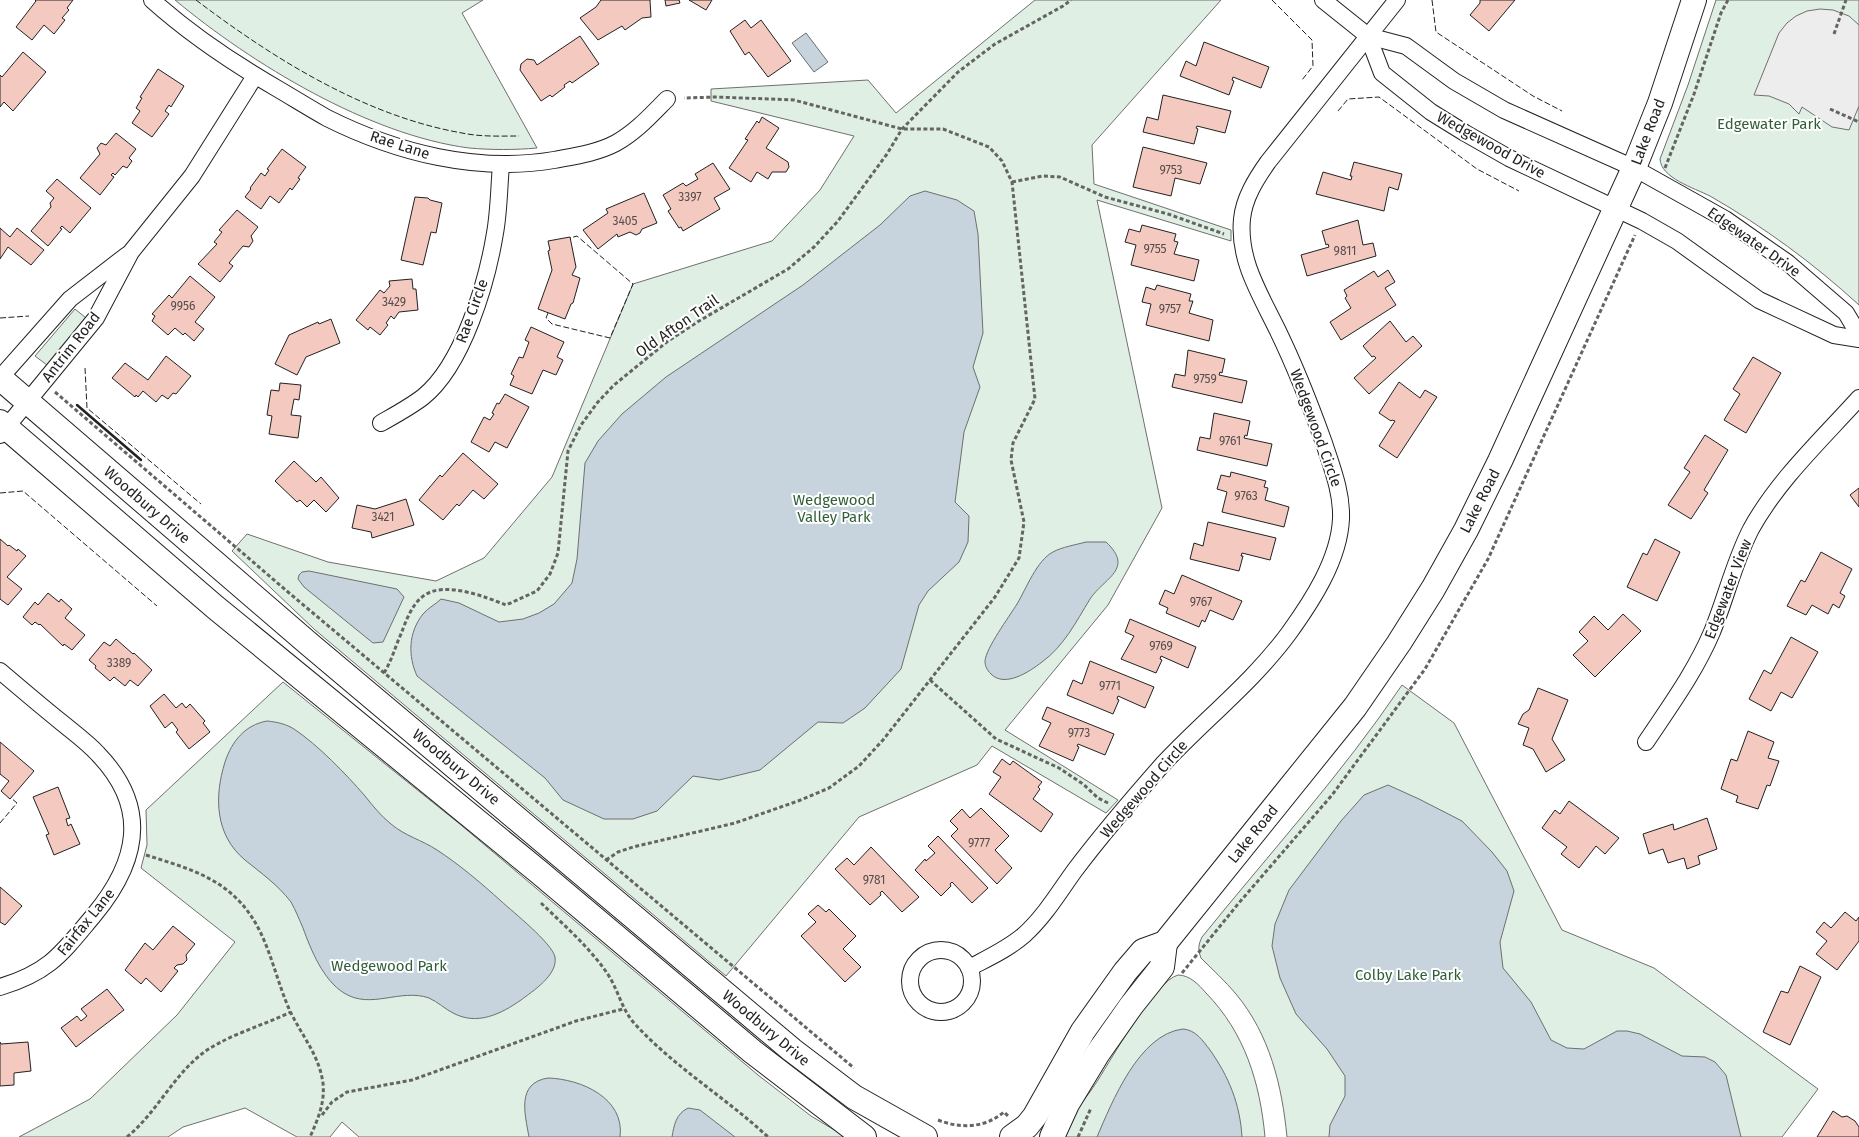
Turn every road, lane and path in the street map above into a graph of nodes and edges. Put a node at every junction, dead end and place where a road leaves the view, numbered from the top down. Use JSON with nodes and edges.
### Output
{"nodes":[{"id":1,"x":152,"y":0,"type":"edge"},
{"id":2,"x":1071,"y":0,"type":"edge"},
{"id":3,"x":1323,"y":0,"type":"edge"},
{"id":4,"x":1397,"y":0,"type":"edge"},
{"id":5,"x":1694,"y":0,"type":"edge"},
{"id":6,"x":1846,"y":0,"type":"edge"},
{"id":7,"x":1834,"y":34,"type":"dead end"},
{"id":8,"x":1368,"y":36,"type":"junction"},
{"id":9,"x":255,"y":76,"type":"junction"},
{"id":10,"x":667,"y":99,"type":"joint"},
{"id":11,"x":1830,"y":109,"type":"dead end"},
{"id":12,"x":1859,"y":122,"type":"edge"},
{"id":13,"x":902,"y":129,"type":"junction"},
{"id":14,"x":501,"y":164,"type":"junction"},
{"id":15,"x":1634,"y":168,"type":"junction"},
{"id":16,"x":1012,"y":182,"type":"junction"},
{"id":17,"x":1615,"y":210,"type":"junction"},
{"id":18,"x":1242,"y":236,"type":"junction"},
{"id":19,"x":130,"y":252,"type":"junction"},
{"id":20,"x":1859,"y":335,"type":"edge"},
{"id":21,"x":1859,"y":339,"type":"edge"},
{"id":22,"x":0,"y":378,"type":"edge"},
{"id":23,"x":1859,"y":398,"type":"edge"},
{"id":24,"x":28,"y":402,"type":"junction"},
{"id":25,"x":69,"y":405,"type":"dead end"},
{"id":26,"x":381,"y":423,"type":"dead end"},
{"id":27,"x":2,"y":428,"type":"edge"},
{"id":28,"x":0,"y":671,"type":"edge"},
{"id":29,"x":384,"y":673,"type":"junction"},
{"id":30,"x":930,"y":680,"type":"junction"},
{"id":31,"x":1646,"y":742,"type":"dead end"},
{"id":32,"x":1103,"y":801,"type":"dead end"},
{"id":33,"x":131,"y":850,"type":"junction"},
{"id":34,"x":606,"y":860,"type":"junction"},
{"id":35,"x":535,"y":898,"type":"dead end"},
{"id":36,"x":1165,"y":943,"type":"junction"},
{"id":37,"x":1202,"y":948,"type":"dead end"},
{"id":38,"x":969,"y":968,"type":"dead end"},
{"id":39,"x":1178,"y":978,"type":"dead end"},
{"id":40,"x":0,"y":987,"type":"edge"},
{"id":41,"x":623,"y":1008,"type":"junction"},
{"id":42,"x":291,"y":1012,"type":"junction"},
{"id":43,"x":855,"y":1069,"type":"dead end"},
{"id":44,"x":1004,"y":1112,"type":"dead end"},
{"id":45,"x":317,"y":1121,"type":"junction"},
{"id":46,"x":929,"y":1127,"type":"edge"},
{"id":47,"x":127,"y":1137,"type":"edge"},
{"id":48,"x":310,"y":1137,"type":"edge"},
{"id":49,"x":768,"y":1137,"type":"edge"},
{"id":50,"x":864,"y":1137,"type":"edge"},
{"id":51,"x":1012,"y":1137,"type":"edge"},
{"id":52,"x":1052,"y":1137,"type":"edge"}],
"edges":[{"from":1,"to":9,"type":"street","name":"Rae Lane"},
{"from":2,"to":13,"type":"path","name":"Old Afton Trail"},
{"from":3,"to":8,"type":"street"},
{"from":4,"to":8,"type":"street","name":"Wedgewood Circle"},
{"from":5,"to":15,"type":"main road","name":"Lake Road"},
{"from":6,"to":7,"type":"path"},
{"from":8,"to":15,"type":"street"},
{"from":8,"to":17,"type":"street","name":"Wedgewood Drive"},
{"from":8,"to":18,"type":"street","name":"Wedgewood Circle"},
{"from":9,"to":14,"type":"street","name":"Rae Lane"},
{"from":9,"to":19,"type":"street","name":"Antrim Road"},
{"from":10,"to":13,"type":"path"},
{"from":10,"to":14,"type":"street","name":"Rae Lane"},
{"from":11,"to":12,"type":"path"},
{"from":13,"to":16,"type":"path"},
{"from":13,"to":29,"type":"path","name":"Old Afton Trail"},
{"from":14,"to":26,"type":"street","name":"Rae Circle"},
{"from":15,"to":17,"type":"main road","name":"Lake Road"},
{"from":15,"to":20,"type":"street","name":"Edgewater Drive"},
{"from":16,"to":18,"type":"path"},
{"from":16,"to":30,"type":"path"},
{"from":17,"to":21,"type":"street"},
{"from":17,"to":36,"type":"main road","name":"Lake Road"},
{"from":18,"to":38,"type":"street","name":"Wedgewood Circle"},
{"from":19,"to":22,"type":"street","name":"Antrim Road"},
{"from":19,"to":24,"type":"street","name":"Antrim Road"},
{"from":22,"to":24,"type":"main road","name":"Woodbury Drive"},
{"from":23,"to":31,"type":"street","name":"Edgewater View"},
{"from":24,"to":27,"type":"street","name":"Antrim Road"},
{"from":24,"to":46,"type":"main road","name":"Woodbury Drive"},
{"from":25,"to":29,"type":"path"},
{"from":27,"to":50,"type":"main road","name":"Woodbury Drive"},
{"from":28,"to":33,"type":"street","name":"Fairfax Lane"},
{"from":29,"to":34,"type":"path"},
{"from":30,"to":32,"type":"path"},
{"from":30,"to":34,"type":"path"},
{"from":33,"to":40,"type":"street","name":"Fairfax Lane"},
{"from":33,"to":42,"type":"path"},
{"from":34,"to":43,"type":"path"},
{"from":35,"to":41,"type":"path"},
{"from":36,"to":51,"type":"main road","name":"Lake Road"},
{"from":36,"to":52,"type":"main road"},
{"from":37,"to":39,"type":"path"},
{"from":41,"to":45,"type":"path"},
{"from":41,"to":49,"type":"path"},
{"from":42,"to":45,"type":"path"},
{"from":42,"to":47,"type":"path"},
{"from":44,"to":46,"type":"path"},
{"from":45,"to":48,"type":"path"}]}
